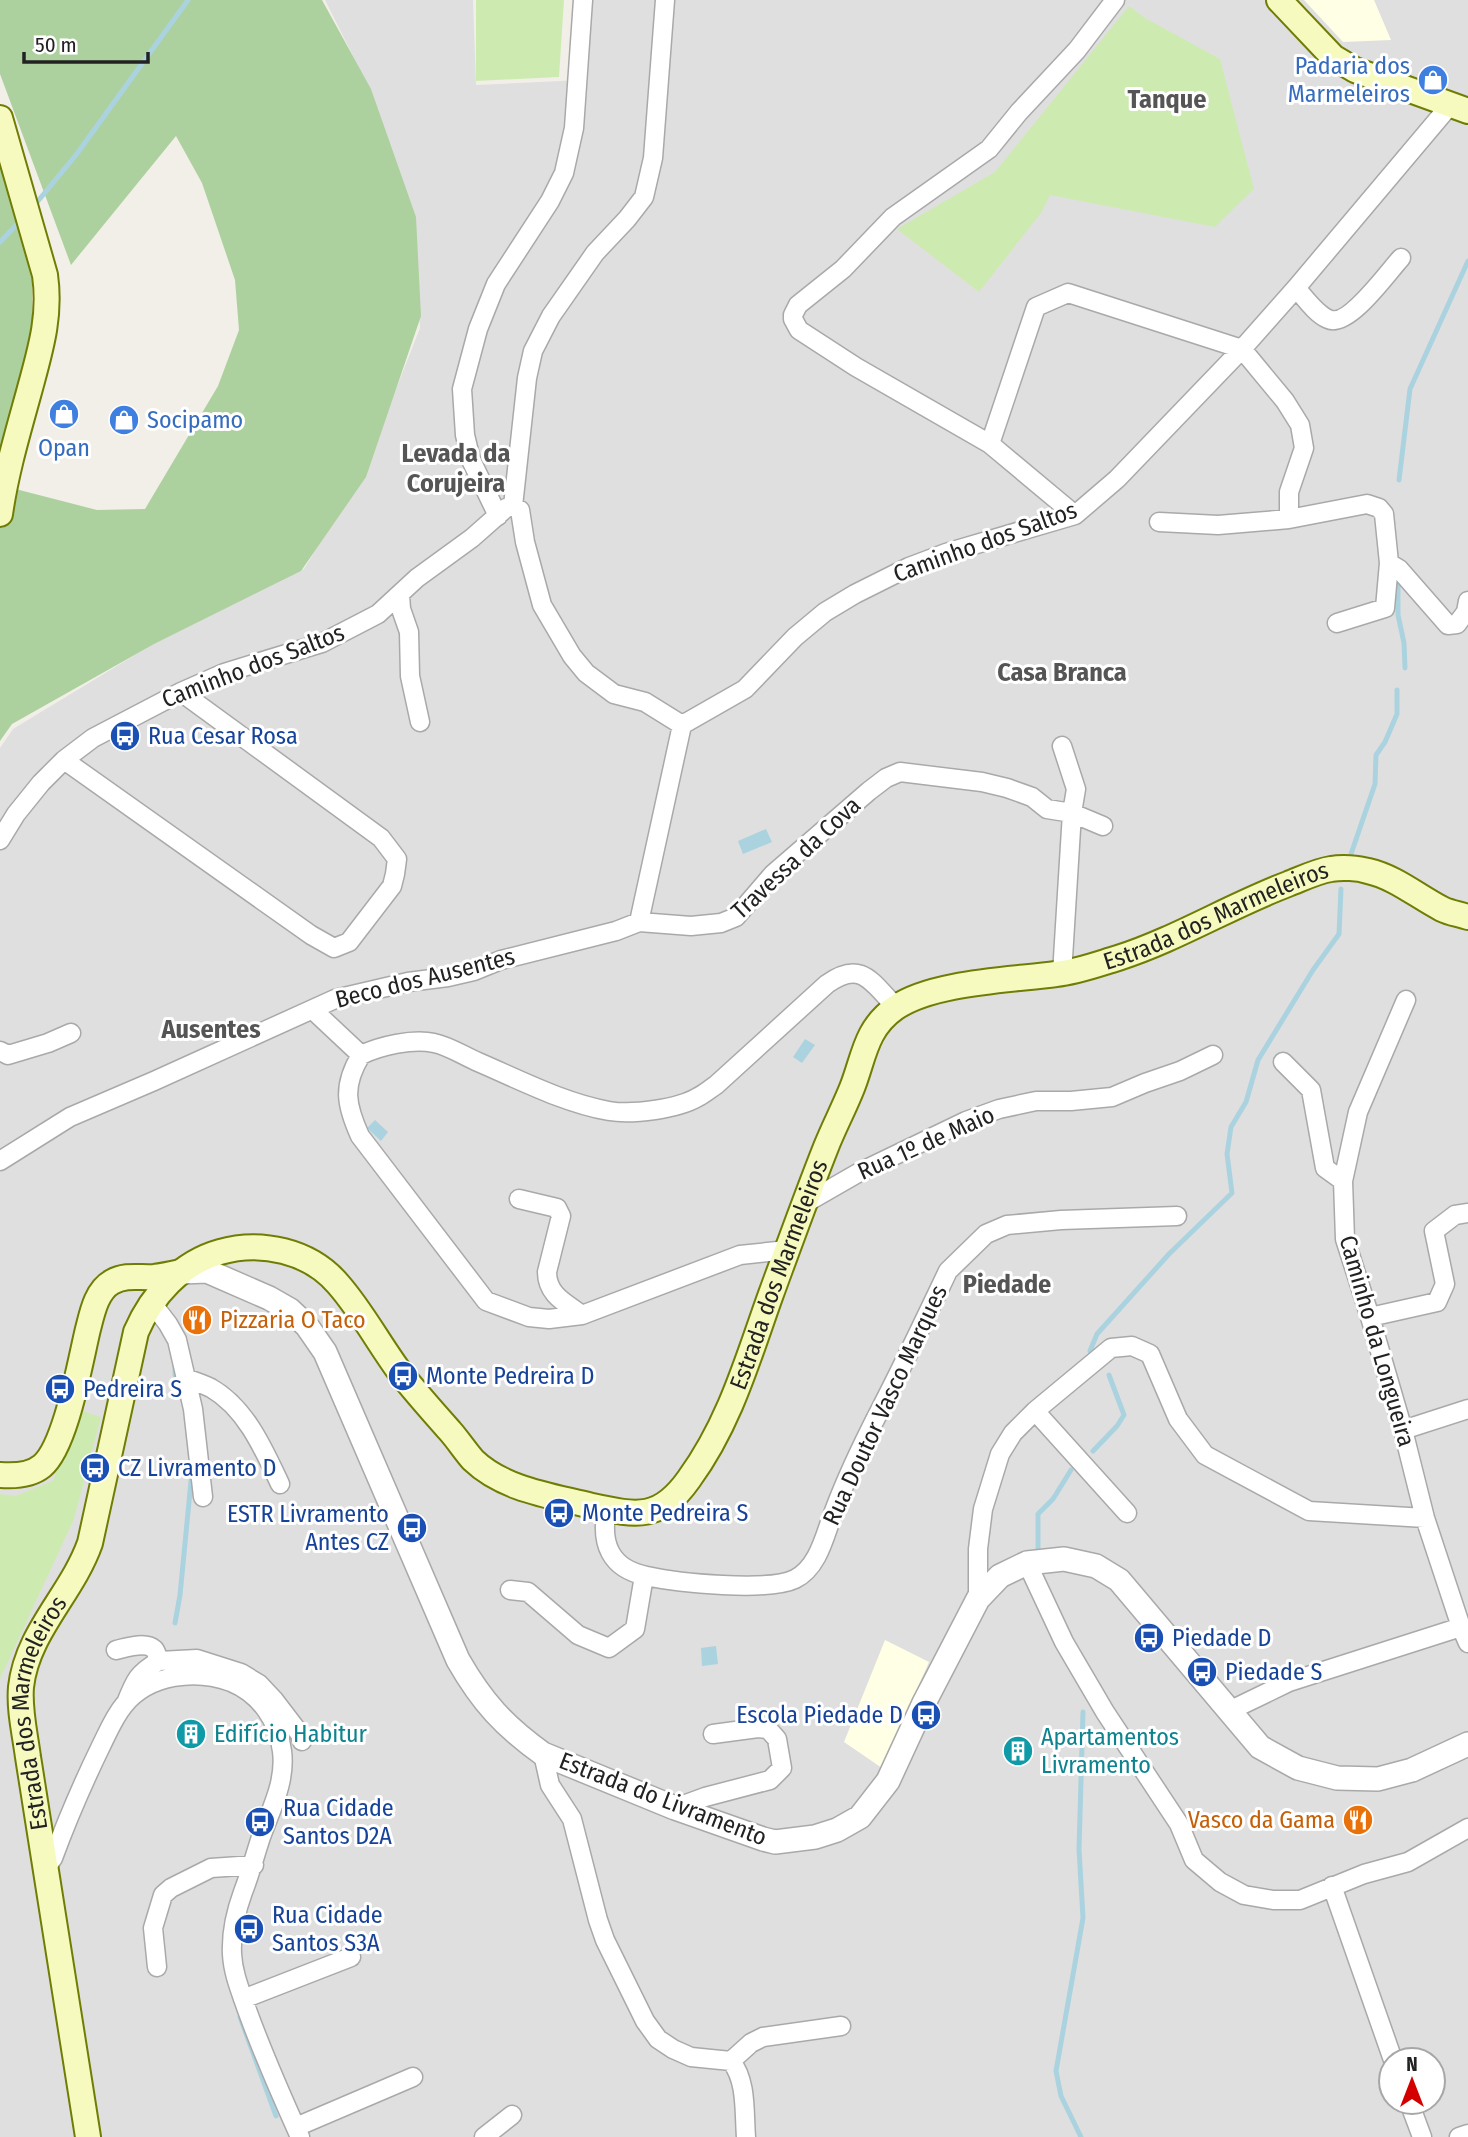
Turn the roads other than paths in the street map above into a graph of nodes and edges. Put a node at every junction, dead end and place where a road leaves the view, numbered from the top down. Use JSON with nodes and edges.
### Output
{"nodes":[{"id":1,"x":583,"y":0,"type":"edge"},
{"id":2,"x":665,"y":0,"type":"edge"},
{"id":3,"x":1115,"y":0,"type":"edge"},
{"id":4,"x":1279,"y":0,"type":"edge"},
{"id":5,"x":1460,"y":107,"type":"edge"},
{"id":6,"x":0,"y":118,"type":"edge"},
{"id":7,"x":1401,"y":258,"type":"dead end"},
{"id":8,"x":1296,"y":289,"type":"junction"},
{"id":9,"x":1242,"y":349,"type":"junction"},
{"id":10,"x":989,"y":444,"type":"junction"},
{"id":11,"x":506,"y":511,"type":"junction"},
{"id":12,"x":0,"y":514,"type":"edge"},
{"id":13,"x":1075,"y":515,"type":"junction"},
{"id":14,"x":1289,"y":519,"type":"junction"},
{"id":15,"x":1159,"y":522,"type":"dead end"},
{"id":16,"x":1388,"y":563,"type":"junction"},
{"id":17,"x":400,"y":594,"type":"junction"},
{"id":18,"x":1468,"y":601,"type":"edge"},
{"id":19,"x":1337,"y":623,"type":"dead end"},
{"id":20,"x":181,"y":692,"type":"junction"},
{"id":21,"x":421,"y":722,"type":"dead end"},
{"id":22,"x":682,"y":725,"type":"junction"},
{"id":23,"x":1062,"y":746,"type":"dead end"},
{"id":24,"x":64,"y":760,"type":"junction"},
{"id":25,"x":1072,"y":813,"type":"junction"},
{"id":26,"x":1103,"y":827,"type":"dead end"},
{"id":27,"x":0,"y":840,"type":"edge"},
{"id":28,"x":1468,"y":917,"type":"edge"},
{"id":29,"x":639,"y":922,"type":"junction"},
{"id":30,"x":1062,"y":974,"type":"junction"},
{"id":31,"x":1406,"y":1000,"type":"dead end"},
{"id":32,"x":896,"y":1007,"type":"junction"},
{"id":33,"x":313,"y":1010,"type":"junction"},
{"id":34,"x":71,"y":1032,"type":"dead end"},
{"id":35,"x":0,"y":1051,"type":"edge"},
{"id":36,"x":361,"y":1055,"type":"junction"},
{"id":37,"x":1213,"y":1055,"type":"dead end"},
{"id":38,"x":1283,"y":1062,"type":"dead end"},
{"id":39,"x":0,"y":1161,"type":"edge"},
{"id":40,"x":1343,"y":1181,"type":"junction"},
{"id":41,"x":519,"y":1199,"type":"dead end"},
{"id":42,"x":804,"y":1204,"type":"junction"},
{"id":43,"x":1468,"y":1213,"type":"edge"},
{"id":44,"x":1177,"y":1216,"type":"dead end"},
{"id":45,"x":787,"y":1250,"type":"junction"},
{"id":46,"x":182,"y":1272,"type":"junction"},
{"id":47,"x":152,"y":1303,"type":"junction"},
{"id":48,"x":582,"y":1315,"type":"junction"},
{"id":49,"x":1370,"y":1317,"type":"junction"},
{"id":50,"x":186,"y":1378,"type":"junction"},
{"id":51,"x":1468,"y":1409,"type":"edge"},
{"id":52,"x":1035,"y":1411,"type":"junction"},
{"id":53,"x":1403,"y":1430,"type":"junction"},
{"id":54,"x":0,"y":1475,"type":"edge"},
{"id":55,"x":280,"y":1484,"type":"dead end"},
{"id":56,"x":203,"y":1497,"type":"dead end"},
{"id":57,"x":607,"y":1509,"type":"junction"},
{"id":58,"x":1126,"y":1513,"type":"dead end"},
{"id":59,"x":1425,"y":1518,"type":"junction"},
{"id":60,"x":1027,"y":1563,"type":"junction"},
{"id":61,"x":644,"y":1576,"type":"junction"},
{"id":62,"x":510,"y":1590,"type":"dead end"},
{"id":63,"x":978,"y":1599,"type":"junction"},
{"id":64,"x":1464,"y":1635,"type":"edge"},
{"id":65,"x":116,"y":1650,"type":"dead end"},
{"id":66,"x":159,"y":1661,"type":"junction"},
{"id":67,"x":126,"y":1703,"type":"junction"},
{"id":68,"x":1228,"y":1711,"type":"junction"},
{"id":69,"x":713,"y":1734,"type":"dead end"},
{"id":70,"x":302,"y":1741,"type":"dead end"},
{"id":71,"x":1468,"y":1744,"type":"edge"},
{"id":72,"x":543,"y":1754,"type":"junction"},
{"id":73,"x":675,"y":1808,"type":"junction"},
{"id":74,"x":1468,"y":1828,"type":"edge"},
{"id":75,"x":254,"y":1865,"type":"junction"},
{"id":76,"x":44,"y":1869,"type":"junction"},
{"id":77,"x":1332,"y":1886,"type":"junction"},
{"id":78,"x":351,"y":1957,"type":"dead end"},
{"id":79,"x":157,"y":1967,"type":"dead end"},
{"id":80,"x":243,"y":1999,"type":"junction"},
{"id":81,"x":841,"y":2026,"type":"dead end"},
{"id":82,"x":1388,"y":2046,"type":"edge"},
{"id":83,"x":731,"y":2061,"type":"junction"},
{"id":84,"x":413,"y":2077,"type":"dead end"},
{"id":85,"x":512,"y":2115,"type":"dead end"},
{"id":86,"x":1414,"y":2116,"type":"edge"},
{"id":87,"x":298,"y":2132,"type":"edge"},
{"id":88,"x":1468,"y":2134,"type":"edge"},
{"id":89,"x":88,"y":2137,"type":"edge"},
{"id":90,"x":484,"y":2137,"type":"edge"},
{"id":91,"x":746,"y":2137,"type":"edge"},
{"id":92,"x":1422,"y":2137,"type":"edge"},
{"id":93,"x":1458,"y":2137,"type":"edge"}],
"edges":[{"from":1,"to":11,"type":"street"},
{"from":2,"to":11,"type":"street"},
{"from":3,"to":10,"type":"street"},
{"from":4,"to":5,"type":"main road"},
{"from":5,"to":8,"type":"street","name":"Caminho dos Saltos"},
{"from":6,"to":12,"type":"main road"},
{"from":7,"to":8,"type":"street"},
{"from":8,"to":9,"type":"street","name":"Caminho dos Saltos"},
{"from":9,"to":10,"type":"street"},
{"from":9,"to":13,"type":"street","name":"Caminho dos Saltos"},
{"from":9,"to":14,"type":"street"},
{"from":10,"to":13,"type":"street"},
{"from":11,"to":17,"type":"street","name":"Caminho dos Saltos"},
{"from":11,"to":22,"type":"street"},
{"from":13,"to":22,"type":"street","name":"Caminho dos Saltos"},
{"from":14,"to":15,"type":"street"},
{"from":14,"to":16,"type":"street"},
{"from":16,"to":18,"type":"street"},
{"from":16,"to":19,"type":"street"},
{"from":17,"to":20,"type":"street","name":"Caminho dos Saltos"},
{"from":17,"to":21,"type":"street"},
{"from":20,"to":24,"type":"street","name":"Caminho dos Saltos"},
{"from":20,"to":24,"type":"street"},
{"from":22,"to":29,"type":"street"},
{"from":23,"to":25,"type":"street"},
{"from":24,"to":27,"type":"street","name":"Caminho dos Saltos"},
{"from":25,"to":26,"type":"street","name":"Travessa da Cova"},
{"from":25,"to":29,"type":"street","name":"Travessa da Cova"},
{"from":25,"to":30,"type":"street"},
{"from":28,"to":30,"type":"main road","name":"Estrada dos Marmeleiros"},
{"from":29,"to":33,"type":"street","name":"Beco dos Ausentes"},
{"from":30,"to":32,"type":"main road","name":"Estrada dos Marmeleiros"},
{"from":31,"to":40,"type":"street","name":"Caminho da Longueira"},
{"from":32,"to":36,"type":"street"},
{"from":32,"to":42,"type":"main road","name":"Estrada dos Marmeleiros"},
{"from":33,"to":36,"type":"street"},
{"from":33,"to":39,"type":"street","name":"Beco dos Ausentes"},
{"from":34,"to":35,"type":"street"},
{"from":36,"to":48,"type":"street"},
{"from":37,"to":42,"type":"street","name":"Rua 1º de Maio"},
{"from":38,"to":40,"type":"street"},
{"from":40,"to":49,"type":"street","name":"Caminho da Longueira"},
{"from":41,"to":48,"type":"street"},
{"from":42,"to":45,"type":"main road","name":"Estrada dos Marmeleiros"},
{"from":43,"to":49,"type":"street"},
{"from":44,"to":61,"type":"street","name":"Rua Doutor Vasco Marques"},
{"from":45,"to":48,"type":"street"},
{"from":45,"to":57,"type":"main road","name":"Estrada dos Marmeleiros"},
{"from":46,"to":47,"type":"main road","name":"Estrada dos Marmeleiros"},
{"from":46,"to":54,"type":"main road"},
{"from":46,"to":57,"type":"main road","name":"Estrada dos Marmeleiros"},
{"from":46,"to":72,"type":"street","name":"Estrada do Livramento"},
{"from":47,"to":50,"type":"street"},
{"from":47,"to":76,"type":"main road","name":"Estrada dos Marmeleiros"},
{"from":49,"to":53,"type":"street","name":"Caminho da Longueira"},
{"from":50,"to":55,"type":"street"},
{"from":50,"to":56,"type":"street"},
{"from":51,"to":53,"type":"street"},
{"from":52,"to":58,"type":"street"},
{"from":52,"to":59,"type":"street"},
{"from":52,"to":63,"type":"street"},
{"from":53,"to":59,"type":"street","name":"Caminho da Longueira"},
{"from":57,"to":61,"type":"street","name":"Rua Doutor Vasco Marques"},
{"from":59,"to":64,"type":"street","name":"Caminho da Longueira"},
{"from":60,"to":63,"type":"street","name":"Estrada do Livramento"},
{"from":60,"to":68,"type":"street","name":"Estrada do Livramento"},
{"from":60,"to":77,"type":"street"},
{"from":61,"to":62,"type":"street"},
{"from":63,"to":73,"type":"street","name":"Estrada do Livramento"},
{"from":64,"to":68,"type":"street"},
{"from":65,"to":66,"type":"street"},
{"from":66,"to":67,"type":"street"},
{"from":66,"to":70,"type":"street"},
{"from":67,"to":75,"type":"street"},
{"from":67,"to":76,"type":"street"},
{"from":68,"to":71,"type":"street","name":"Estrada do Livramento"},
{"from":69,"to":73,"type":"street"},
{"from":72,"to":73,"type":"street","name":"Estrada do Livramento"},
{"from":72,"to":83,"type":"street"},
{"from":74,"to":77,"type":"street"},
{"from":75,"to":79,"type":"street"},
{"from":75,"to":80,"type":"street"},
{"from":76,"to":89,"type":"main road","name":"Estrada dos Marmeleiros"},
{"from":77,"to":82,"type":"street"},
{"from":78,"to":80,"type":"street"},
{"from":80,"to":87,"type":"street"},
{"from":81,"to":83,"type":"street"},
{"from":83,"to":91,"type":"street"},
{"from":84,"to":87,"type":"street"},
{"from":85,"to":90,"type":"street"},
{"from":86,"to":92,"type":"street"},
{"from":88,"to":93,"type":"street"}]}
